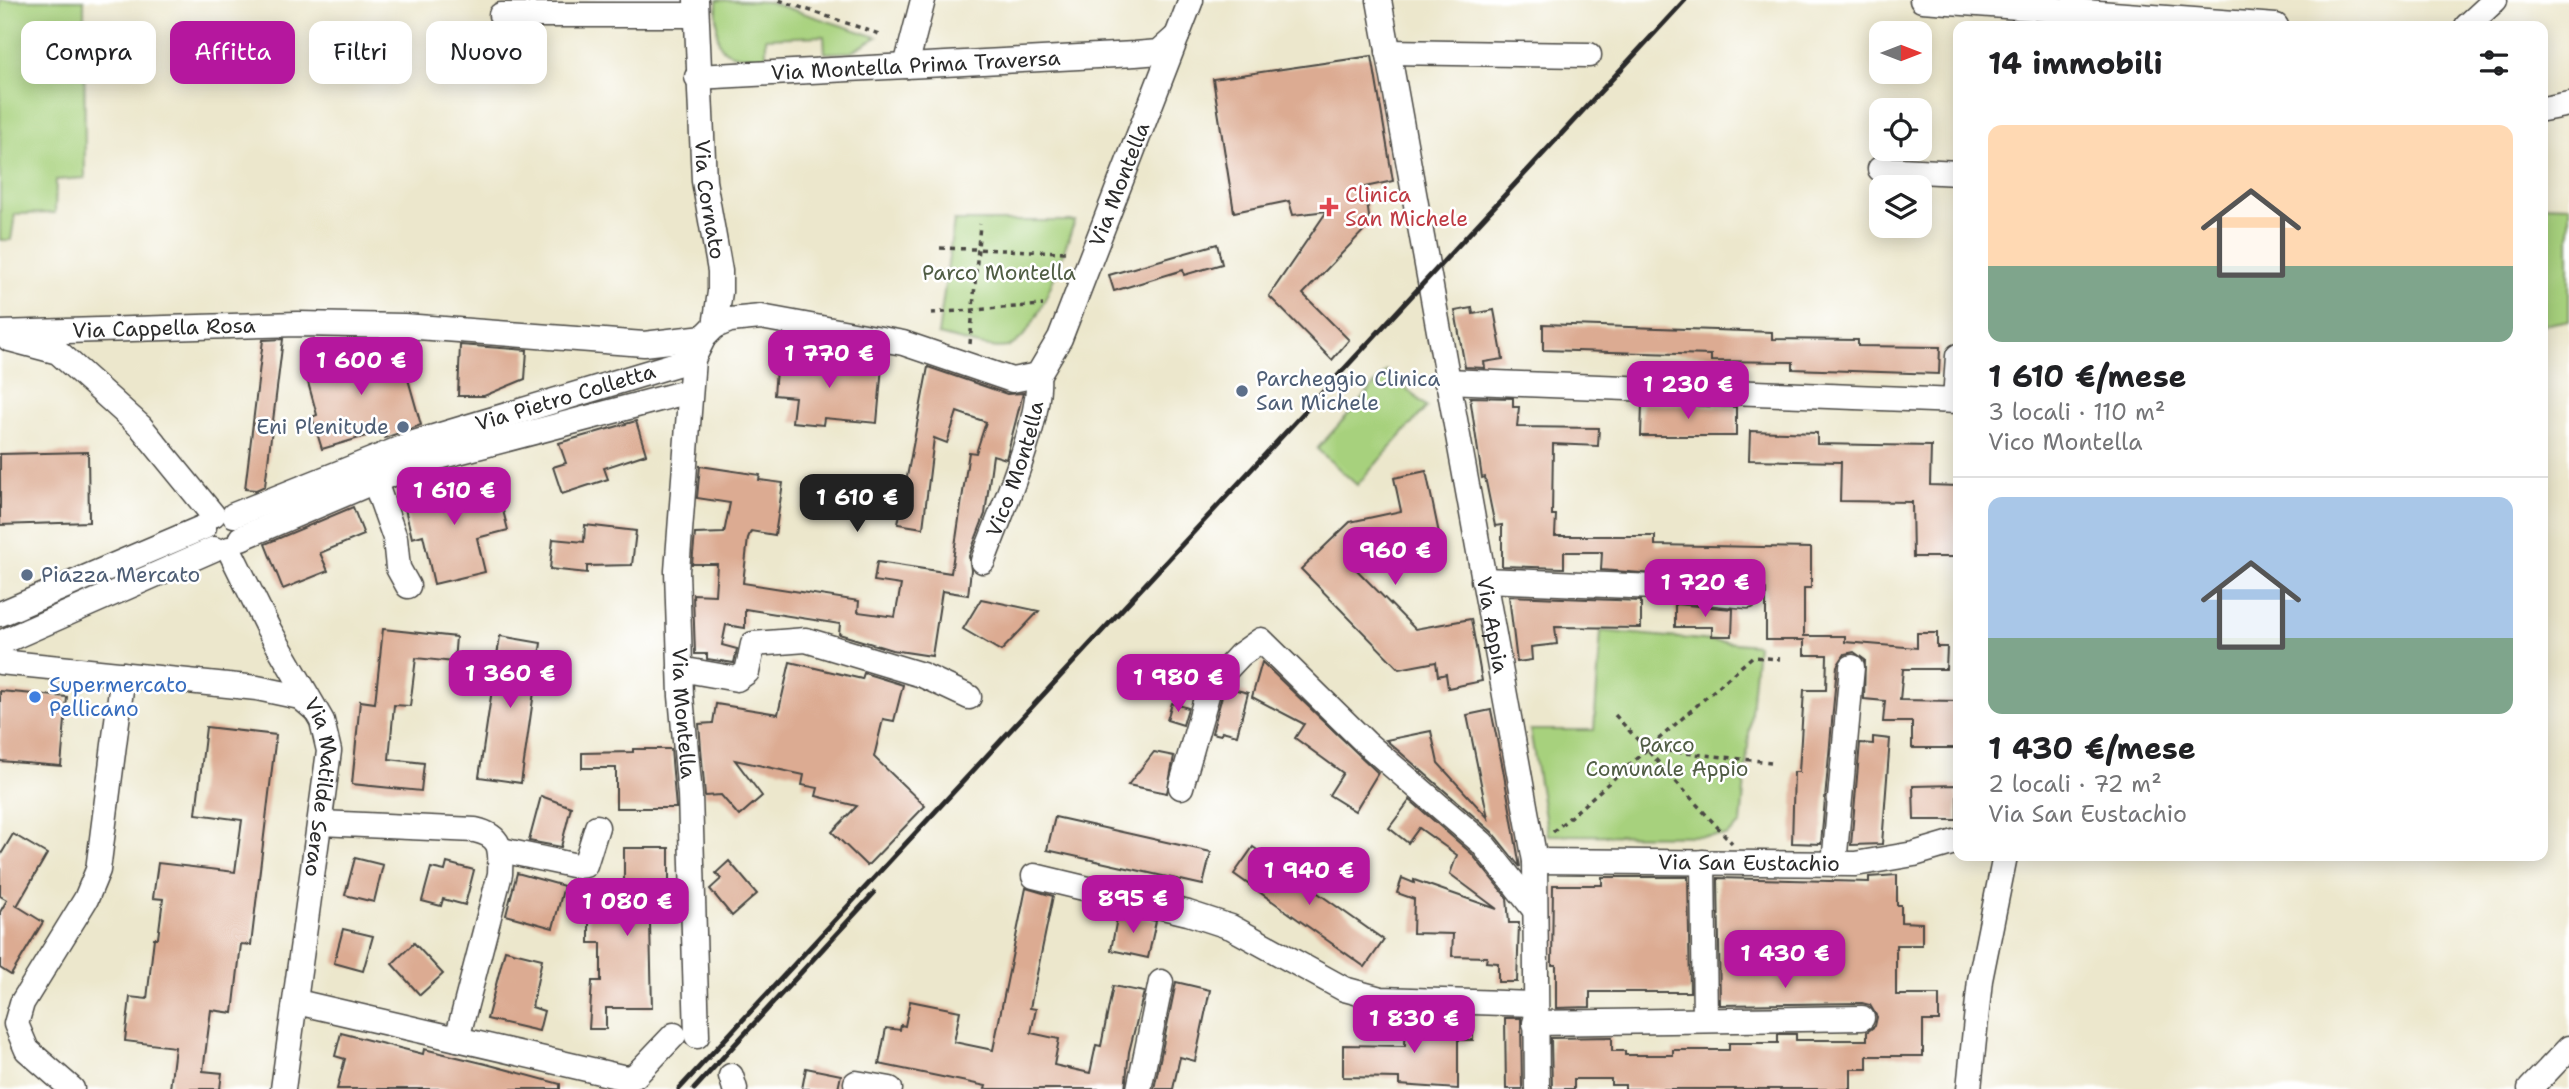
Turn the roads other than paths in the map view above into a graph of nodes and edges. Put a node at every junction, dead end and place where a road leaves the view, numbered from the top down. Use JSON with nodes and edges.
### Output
{"nodes":[{"id":1,"x":923,"y":0,"type":"edge"},
{"id":2,"x":1191,"y":0,"type":"edge"},
{"id":3,"x":1378,"y":0,"type":"edge"},
{"id":4,"x":1922,"y":0,"type":"edge"},
{"id":5,"x":2495,"y":0,"type":"edge"},
{"id":6,"x":695,"y":8,"type":"edge"},
{"id":7,"x":501,"y":15,"type":"dead end"},
{"id":8,"x":2208,"y":21,"type":"edge"},
{"id":9,"x":2472,"y":21,"type":"edge"},
{"id":10,"x":1177,"y":36,"type":"junction"},
{"id":11,"x":1388,"y":52,"type":"junction"},
{"id":12,"x":1135,"y":54,"type":"junction"},
{"id":13,"x":1589,"y":55,"type":"dead end"},
{"id":14,"x":906,"y":66,"type":"junction"},
{"id":15,"x":698,"y":78,"type":"junction"},
{"id":16,"x":2569,"y":104,"type":"edge"},
{"id":17,"x":2548,"y":108,"type":"edge"},
{"id":18,"x":1149,"y":110,"type":"junction"},
{"id":19,"x":1880,"y":169,"type":"dead end"},
{"id":20,"x":1953,"y":173,"type":"edge"},
{"id":21,"x":720,"y":271,"type":"junction"},
{"id":22,"x":761,"y":317,"type":"junction"},
{"id":23,"x":0,"y":335,"type":"edge"},
{"id":24,"x":704,"y":341,"type":"junction"},
{"id":25,"x":1038,"y":375,"type":"junction"},
{"id":26,"x":1446,"y":381,"type":"junction"},
{"id":27,"x":690,"y":390,"type":"junction"},
{"id":28,"x":1953,"y":400,"type":"edge"},
{"id":29,"x":442,"y":445,"type":"junction"},
{"id":30,"x":375,"y":482,"type":"junction"},
{"id":31,"x":223,"y":532,"type":"junction"},
{"id":32,"x":983,"y":561,"type":"dead end"},
{"id":33,"x":1483,"y":580,"type":"junction"},
{"id":34,"x":408,"y":586,"type":"dead end"},
{"id":35,"x":1748,"y":596,"type":"dead end"},
{"id":36,"x":0,"y":614,"type":"edge"},
{"id":37,"x":268,"y":628,"type":"junction"},
{"id":38,"x":0,"y":643,"type":"edge"},
{"id":39,"x":0,"y":662,"type":"edge"},
{"id":40,"x":1852,"y":667,"type":"dead end"},
{"id":41,"x":680,"y":669,"type":"junction"},
{"id":42,"x":123,"y":674,"type":"junction"},
{"id":43,"x":257,"y":688,"type":"junction"},
{"id":44,"x":969,"y":697,"type":"dead end"},
{"id":45,"x":314,"y":709,"type":"junction"},
{"id":46,"x":1181,"y":787,"type":"dead end"},
{"id":47,"x":320,"y":823,"type":"junction"},
{"id":48,"x":597,"y":827,"type":"dead end"},
{"id":49,"x":1953,"y":842,"type":"edge"},
{"id":50,"x":501,"y":850,"type":"junction"},
{"id":51,"x":1534,"y":855,"type":"junction"},
{"id":52,"x":2004,"y":861,"type":"edge"},
{"id":53,"x":1703,"y":862,"type":"junction"},
{"id":54,"x":1834,"y":863,"type":"junction"},
{"id":55,"x":1034,"y":876,"type":"dead end"},
{"id":56,"x":1535,"y":910,"type":"junction"},
{"id":57,"x":1161,"y":982,"type":"dead end"},
{"id":58,"x":297,"y":1002,"type":"junction"},
{"id":59,"x":1535,"y":1013,"type":"junction"},
{"id":60,"x":1862,"y":1018,"type":"dead end"},
{"id":61,"x":1705,"y":1020,"type":"junction"},
{"id":62,"x":457,"y":1040,"type":"junction"},
{"id":63,"x":2569,"y":1048,"type":"edge"},
{"id":64,"x":856,"y":1083,"type":"dead end"},
{"id":65,"x":285,"y":1086,"type":"edge"},
{"id":66,"x":72,"y":1089,"type":"edge"},
{"id":67,"x":890,"y":1089,"type":"edge"},
{"id":68,"x":1139,"y":1089,"type":"edge"},
{"id":69,"x":1537,"y":1089,"type":"edge"},
{"id":70,"x":1969,"y":1089,"type":"edge"},
{"id":71,"x":2530,"y":1089,"type":"edge"}],
"edges":[{"from":1,"to":14,"type":"street"},
{"from":2,"to":10,"type":"street","name":"Via Montella"},
{"from":3,"to":11,"type":"street","name":"Via Appia"},
{"from":4,"to":8,"type":"street"},
{"from":5,"to":9,"type":"street"},
{"from":6,"to":7,"type":"street"},
{"from":6,"to":15,"type":"street","name":"Via Cornato"},
{"from":10,"to":12,"type":"street","name":"Via Montella Prima Traversa"},
{"from":10,"to":18,"type":"street","name":"Via Montella"},
{"from":11,"to":13,"type":"street"},
{"from":11,"to":26,"type":"street","name":"Via Appia"},
{"from":12,"to":14,"type":"street","name":"Via Montella Prima Traversa"},
{"from":12,"to":18,"type":"street"},
{"from":14,"to":15,"type":"street","name":"Via Montella Prima Traversa"},
{"from":15,"to":21,"type":"street","name":"Via Cornato"},
{"from":16,"to":17,"type":"street"},
{"from":18,"to":25,"type":"street","name":"Via Montella"},
{"from":19,"to":20,"type":"street"},
{"from":21,"to":22,"type":"street"},
{"from":21,"to":24,"type":"street","name":"Via Cornato"},
{"from":22,"to":24,"type":"street"},
{"from":22,"to":25,"type":"street"},
{"from":23,"to":24,"type":"street","name":"Via Cappella Rosa"},
{"from":23,"to":31,"type":"street","name":"Via Matilde Serao"},
{"from":24,"to":27,"type":"street","name":"Via Cornato"},
{"from":24,"to":29,"type":"street","name":"Via Pietro Colletta"},
{"from":25,"to":32,"type":"street","name":"Vico Montella"},
{"from":26,"to":28,"type":"street"},
{"from":26,"to":33,"type":"street","name":"Via Appia"},
{"from":27,"to":29,"type":"street","name":"Via Pietro Colletta"},
{"from":27,"to":41,"type":"street","name":"Via Montella"},
{"from":29,"to":30,"type":"street","name":"Via Pietro Colletta"},
{"from":29,"to":31,"type":"street","name":"Via Pietro Colletta"},
{"from":30,"to":31,"type":"street","name":"Via Pietro Colletta"},
{"from":30,"to":34,"type":"street"},
{"from":31,"to":36,"type":"street","name":"Via Pietro Colletta"},
{"from":31,"to":37,"type":"street","name":"Via Matilde Serao"},
{"from":31,"to":38,"type":"street","name":"Via Pietro Colletta"},
{"from":33,"to":35,"type":"street"},
{"from":33,"to":51,"type":"street","name":"Via Appia"},
{"from":37,"to":43,"type":"street"},
{"from":37,"to":45,"type":"street","name":"Via Matilde Serao"},
{"from":39,"to":42,"type":"street"},
{"from":40,"to":54,"type":"street"},
{"from":41,"to":44,"type":"street"},
{"from":41,"to":62,"type":"street","name":"Via Montella"},
{"from":42,"to":43,"type":"street"},
{"from":42,"to":66,"type":"street"},
{"from":43,"to":45,"type":"street"},
{"from":45,"to":47,"type":"street","name":"Via Matilde Serao"},
{"from":46,"to":56,"type":"street"},
{"from":47,"to":50,"type":"street"},
{"from":47,"to":58,"type":"street","name":"Via Matilde Serao"},
{"from":48,"to":50,"type":"street"},
{"from":49,"to":54,"type":"street","name":"Via San Eustachio"},
{"from":50,"to":62,"type":"street"},
{"from":51,"to":53,"type":"street","name":"Via San Eustachio"},
{"from":51,"to":56,"type":"street","name":"Via Appia"},
{"from":52,"to":70,"type":"street"},
{"from":53,"to":54,"type":"street","name":"Via San Eustachio"},
{"from":53,"to":61,"type":"street"},
{"from":55,"to":59,"type":"street"},
{"from":56,"to":59,"type":"street","name":"Via Appia"},
{"from":57,"to":68,"type":"street"},
{"from":58,"to":62,"type":"street"},
{"from":58,"to":65,"type":"street","name":"Via Matilde Serao"},
{"from":59,"to":61,"type":"street"},
{"from":59,"to":69,"type":"street","name":"Via Appia"},
{"from":60,"to":61,"type":"street"},
{"from":63,"to":71,"type":"street"},
{"from":64,"to":67,"type":"street"}]}
